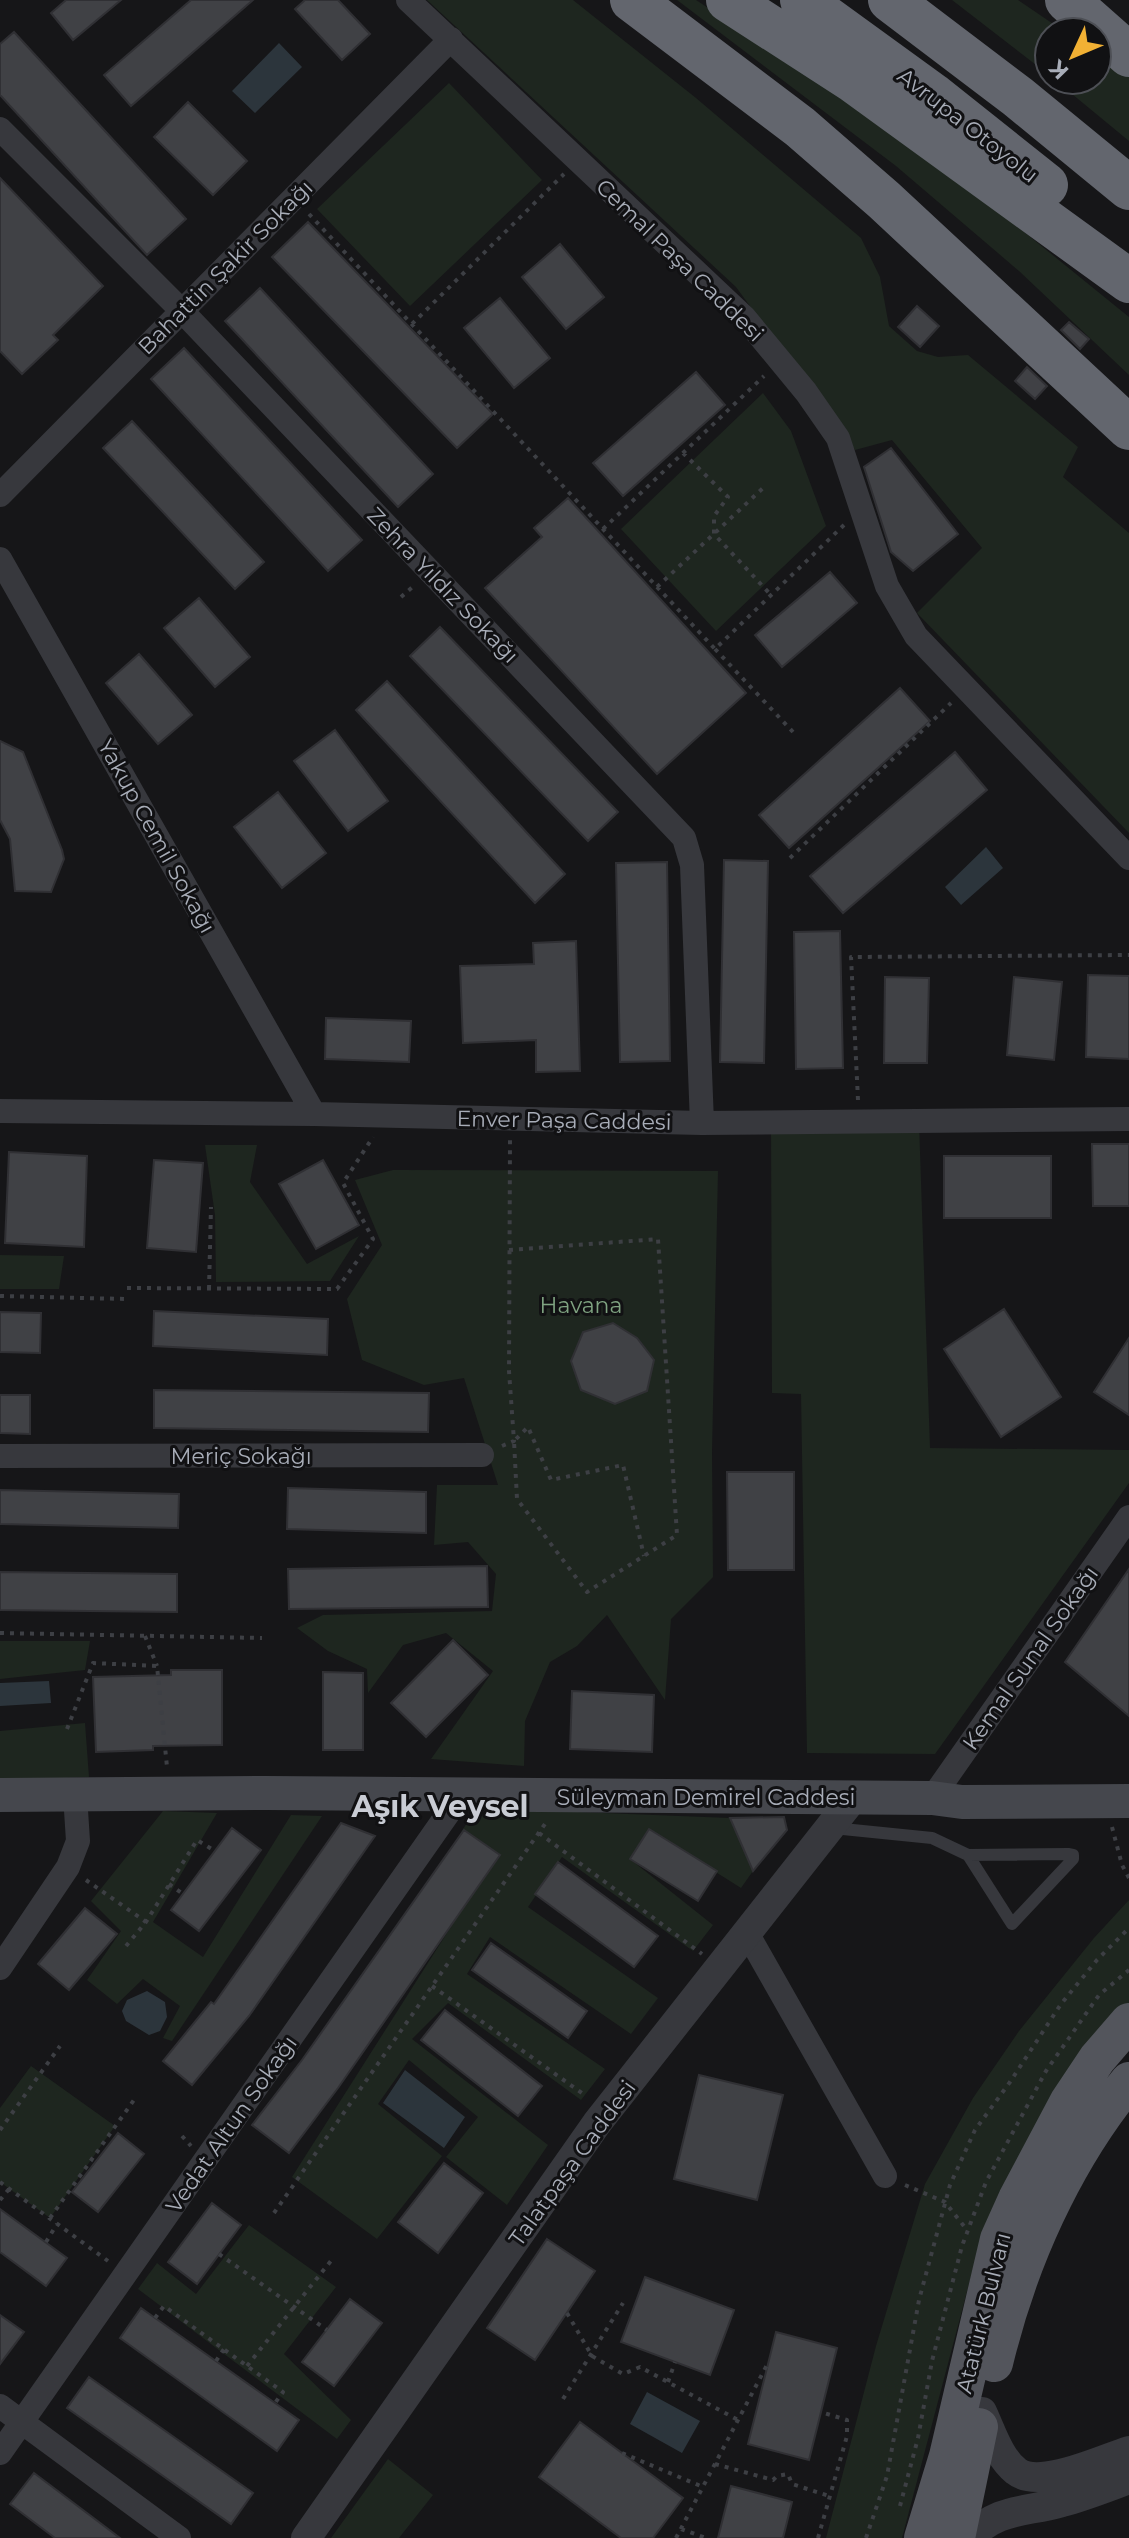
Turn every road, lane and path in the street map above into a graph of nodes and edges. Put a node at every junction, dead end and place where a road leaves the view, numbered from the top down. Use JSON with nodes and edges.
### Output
{"nodes":[{"id":1,"x":408,"y":0,"type":"edge"},
{"id":2,"x":632,"y":0,"type":"edge"},
{"id":3,"x":728,"y":0,"type":"edge"},
{"id":4,"x":802,"y":0,"type":"edge"},
{"id":5,"x":890,"y":0,"type":"edge"},
{"id":6,"x":1067,"y":0,"type":"edge"},
{"id":7,"x":1082,"y":0,"type":"edge"},
{"id":8,"x":1129,"y":31,"type":"edge"},
{"id":9,"x":451,"y":39,"type":"junction"},
{"id":10,"x":1129,"y":55,"type":"edge"},
{"id":11,"x":0,"y":129,"type":"edge"},
{"id":12,"x":577,"y":162,"type":"junction"},
{"id":13,"x":1129,"y":188,"type":"edge"},
{"id":14,"x":294,"y":197,"type":"junction"},
{"id":15,"x":1129,"y":256,"type":"edge"},
{"id":16,"x":1129,"y":281,"type":"edge"},
{"id":17,"x":181,"y":310,"type":"junction"},
{"id":18,"x":412,"y":324,"type":"junction"},
{"id":19,"x":780,"y":361,"type":"junction"},
{"id":20,"x":1129,"y":428,"type":"edge"},
{"id":21,"x":683,"y":453,"type":"junction"},
{"id":22,"x":763,"y":488,"type":"dead end"},
{"id":23,"x":0,"y":495,"type":"edge"},
{"id":24,"x":861,"y":509,"type":"junction"},
{"id":25,"x":603,"y":529,"type":"junction"},
{"id":26,"x":714,"y":534,"type":"junction"},
{"id":27,"x":0,"y":559,"type":"edge"},
{"id":28,"x":657,"y":587,"type":"junction"},
{"id":29,"x":771,"y":595,"type":"junction"},
{"id":30,"x":715,"y":649,"type":"junction"},
{"id":31,"x":967,"y":688,"type":"junction"},
{"id":32,"x":793,"y":732,"type":"dead end"},
{"id":33,"x":790,"y":858,"type":"dead end"},
{"id":34,"x":1129,"y":858,"type":"edge"},
{"id":35,"x":1129,"y":955,"type":"edge"},
{"id":36,"x":0,"y":1111,"type":"edge"},
{"id":37,"x":314,"y":1114,"type":"junction"},
{"id":38,"x":387,"y":1115,"type":"junction"},
{"id":39,"x":511,"y":1118,"type":"junction"},
{"id":40,"x":1129,"y":1119,"type":"edge"},
{"id":41,"x":859,"y":1122,"type":"junction"},
{"id":42,"x":702,"y":1123,"type":"junction"},
{"id":43,"x":211,"y":1207,"type":"dead end"},
{"id":44,"x":509,"y":1250,"type":"junction"},
{"id":45,"x":127,"y":1288,"type":"dead end"},
{"id":46,"x":209,"y":1289,"type":"junction"},
{"id":47,"x":0,"y":1296,"type":"edge"},
{"id":48,"x":126,"y":1299,"type":"dead end"},
{"id":49,"x":514,"y":1441,"type":"junction"},
{"id":50,"x":482,"y":1455,"type":"joint"},
{"id":51,"x":0,"y":1456,"type":"edge"},
{"id":52,"x":1129,"y":1517,"type":"edge"},
{"id":53,"x":644,"y":1556,"type":"junction"},
{"id":54,"x":0,"y":1633,"type":"edge"},
{"id":55,"x":145,"y":1636,"type":"junction"},
{"id":56,"x":262,"y":1638,"type":"dead end"},
{"id":57,"x":157,"y":1666,"type":"junction"},
{"id":58,"x":67,"y":1729,"type":"dead end"},
{"id":59,"x":169,"y":1794,"type":"junction"},
{"id":60,"x":0,"y":1795,"type":"edge"},
{"id":61,"x":75,"y":1795,"type":"junction"},
{"id":62,"x":461,"y":1795,"type":"junction"},
{"id":63,"x":565,"y":1796,"type":"junction"},
{"id":64,"x":1121,"y":1797,"type":"edge"},
{"id":65,"x":853,"y":1798,"type":"junction"},
{"id":66,"x":932,"y":1798,"type":"junction"},
{"id":67,"x":830,"y":1827,"type":"junction"},
{"id":68,"x":539,"y":1833,"type":"junction"},
{"id":69,"x":215,"y":1851,"type":"dead end"},
{"id":70,"x":968,"y":1855,"type":"junction"},
{"id":71,"x":68,"y":1867,"type":"junction"},
{"id":72,"x":1129,"y":1878,"type":"edge"},
{"id":73,"x":169,"y":1884,"type":"junction"},
{"id":74,"x":183,"y":1894,"type":"dead end"},
{"id":75,"x":146,"y":1922,"type":"junction"},
{"id":76,"x":1129,"y":1928,"type":"edge"},
{"id":77,"x":747,"y":1933,"type":"junction"},
{"id":78,"x":126,"y":1946,"type":"dead end"},
{"id":79,"x":720,"y":1967,"type":"junction"},
{"id":80,"x":0,"y":1968,"type":"edge"},
{"id":81,"x":432,"y":1986,"type":"junction"},
{"id":82,"x":1125,"y":2031,"type":"edge"},
{"id":83,"x":60,"y":2046,"type":"dead end"},
{"id":84,"x":1129,"y":2081,"type":"edge"},
{"id":85,"x":134,"y":2100,"type":"dead end"},
{"id":86,"x":1115,"y":2108,"type":"edge"},
{"id":87,"x":607,"y":2111,"type":"junction"},
{"id":88,"x":0,"y":2130,"type":"edge"},
{"id":89,"x":885,"y":2176,"type":"joint"},
{"id":90,"x":0,"y":2182,"type":"edge"},
{"id":91,"x":9,"y":2189,"type":"junction"},
{"id":92,"x":0,"y":2200,"type":"edge"},
{"id":93,"x":945,"y":2202,"type":"junction"},
{"id":94,"x":274,"y":2213,"type":"dead end"},
{"id":95,"x":50,"y":2218,"type":"junction"},
{"id":96,"x":57,"y":2224,"type":"junction"},
{"id":97,"x":967,"y":2231,"type":"dead end"},
{"id":98,"x":46,"y":2242,"type":"dead end"},
{"id":99,"x":219,"y":2254,"type":"dead end"},
{"id":100,"x":334,"y":2257,"type":"dead end"},
{"id":101,"x":126,"y":2274,"type":"junction"},
{"id":102,"x":623,"y":2303,"type":"dead end"},
{"id":103,"x":295,"y":2306,"type":"junction"},
{"id":104,"x":567,"y":2313,"type":"dead end"},
{"id":105,"x":155,"y":2318,"type":"dead end"},
{"id":106,"x":327,"y":2330,"type":"dead end"},
{"id":107,"x":224,"y":2349,"type":"junction"},
{"id":108,"x":592,"y":2356,"type":"junction"},
{"id":109,"x":216,"y":2361,"type":"dead end"},
{"id":110,"x":675,"y":2362,"type":"dead end"},
{"id":111,"x":768,"y":2363,"type":"dead end"},
{"id":112,"x":247,"y":2366,"type":"junction"},
{"id":113,"x":668,"y":2382,"type":"junction"},
{"id":114,"x":563,"y":2399,"type":"dead end"},
{"id":115,"x":275,"y":2403,"type":"dead end"},
{"id":116,"x":0,"y":2406,"type":"edge"},
{"id":117,"x":821,"y":2412,"type":"dead end"},
{"id":118,"x":982,"y":2412,"type":"junction"},
{"id":119,"x":738,"y":2420,"type":"junction"},
{"id":120,"x":22,"y":2422,"type":"junction"},
{"id":121,"x":1129,"y":2451,"type":"edge"},
{"id":122,"x":0,"y":2453,"type":"edge"},
{"id":123,"x":622,"y":2453,"type":"dead end"},
{"id":124,"x":948,"y":2456,"type":"junction"},
{"id":125,"x":715,"y":2464,"type":"junction"},
{"id":126,"x":1129,"y":2479,"type":"edge"},
{"id":127,"x":703,"y":2487,"type":"junction"},
{"id":128,"x":967,"y":2491,"type":"junction"},
{"id":129,"x":829,"y":2496,"type":"junction"},
{"id":130,"x":1006,"y":2512,"type":"junction"},
{"id":131,"x":681,"y":2529,"type":"junction"},
{"id":132,"x":179,"y":2538,"type":"edge"},
{"id":133,"x":306,"y":2538,"type":"edge"},
{"id":134,"x":676,"y":2538,"type":"edge"},
{"id":135,"x":706,"y":2538,"type":"edge"},
{"id":136,"x":818,"y":2538,"type":"edge"},
{"id":137,"x":866,"y":2538,"type":"edge"},
{"id":138,"x":923,"y":2538,"type":"edge"},
{"id":139,"x":956,"y":2538,"type":"edge"},
{"id":140,"x":969,"y":2538,"type":"edge"}],
"edges":[{"from":1,"to":9,"type":"street","name":"Cemal Paşa Caddesi"},
{"from":2,"to":20,"type":"highway"},
{"from":3,"to":16,"type":"highway"},
{"from":4,"to":15,"type":"highway","name":"Avrupa Otoyolu"},
{"from":5,"to":13,"type":"highway"},
{"from":6,"to":10,"type":"highway"},
{"from":7,"to":8,"type":"highway"},
{"from":9,"to":12,"type":"street","name":"Cemal Paşa Caddesi"},
{"from":9,"to":14,"type":"street","name":"Bahattin Şakir Sokağı"},
{"from":11,"to":17,"type":"street","name":"Zehra Yıldız Sokağı"},
{"from":12,"to":18,"type":"path"},
{"from":12,"to":19,"type":"street","name":"Cemal Paşa Caddesi"},
{"from":14,"to":17,"type":"street","name":"Bahattin Şakir Sokağı"},
{"from":14,"to":18,"type":"path"},
{"from":17,"to":23,"type":"street","name":"Bahattin Şakir Sokağı"},
{"from":17,"to":42,"type":"street","name":"Zehra Yıldız Sokağı"},
{"from":18,"to":25,"type":"path"},
{"from":19,"to":21,"type":"path"},
{"from":19,"to":24,"type":"street","name":"Cemal Paşa Caddesi"},
{"from":21,"to":25,"type":"path"},
{"from":21,"to":26,"type":"path"},
{"from":22,"to":26,"type":"path"},
{"from":24,"to":29,"type":"path"},
{"from":24,"to":31,"type":"street","name":"Cemal Paşa Caddesi"},
{"from":25,"to":28,"type":"path"},
{"from":26,"to":28,"type":"path"},
{"from":26,"to":29,"type":"path"},
{"from":27,"to":37,"type":"street","name":"Yakup Cemil Sokağı"},
{"from":28,"to":30,"type":"path"},
{"from":29,"to":30,"type":"path"},
{"from":30,"to":32,"type":"path"},
{"from":31,"to":33,"type":"path"},
{"from":31,"to":34,"type":"street","name":"Cemal Paşa Caddesi"},
{"from":35,"to":41,"type":"path"},
{"from":36,"to":37,"type":"street","name":"Enver Paşa Caddesi"},
{"from":37,"to":38,"type":"street","name":"Enver Paşa Caddesi"},
{"from":38,"to":39,"type":"street","name":"Enver Paşa Caddesi"},
{"from":38,"to":46,"type":"path"},
{"from":39,"to":42,"type":"street","name":"Enver Paşa Caddesi"},
{"from":39,"to":44,"type":"path"},
{"from":40,"to":41,"type":"street","name":"Enver Paşa Caddesi"},
{"from":41,"to":42,"type":"street","name":"Enver Paşa Caddesi"},
{"from":43,"to":46,"type":"path"},
{"from":44,"to":49,"type":"path"},
{"from":44,"to":53,"type":"path"},
{"from":45,"to":46,"type":"path"},
{"from":47,"to":48,"type":"path"},
{"from":49,"to":50,"type":"path"},
{"from":49,"to":53,"type":"path"},
{"from":49,"to":53,"type":"path"},
{"from":50,"to":51,"type":"street","name":"Meriç Sokağı"},
{"from":52,"to":66,"type":"street","name":"Kemal Sunal Sokağı"},
{"from":54,"to":55,"type":"path"},
{"from":55,"to":56,"type":"path"},
{"from":55,"to":57,"type":"path"},
{"from":57,"to":58,"type":"path"},
{"from":57,"to":59,"type":"path"},
{"from":59,"to":61,"type":"main road","name":"Süleyman Demirel Caddesi"},
{"from":59,"to":62,"type":"main road","name":"Süleyman Demirel Caddesi"},
{"from":60,"to":61,"type":"main road","name":"Süleyman Demirel Caddesi"},
{"from":61,"to":71,"type":"street"},
{"from":62,"to":63,"type":"main road","name":"Süleyman Demirel Caddesi"},
{"from":62,"to":101,"type":"street","name":"Vedat Altun Sokağı"},
{"from":63,"to":65,"type":"main road","name":"Süleyman Demirel Caddesi"},
{"from":63,"to":68,"type":"path"},
{"from":64,"to":66,"type":"main road","name":"Süleyman Demirel Caddesi"},
{"from":64,"to":72,"type":"path"},
{"from":65,"to":66,"type":"main road","name":"Süleyman Demirel Caddesi"},
{"from":65,"to":67,"type":"street","name":"Talatpaşa Caddesi"},
{"from":67,"to":70,"type":"lane"},
{"from":67,"to":77,"type":"street","name":"Talatpaşa Caddesi"},
{"from":68,"to":79,"type":"path"},
{"from":68,"to":81,"type":"path"},
{"from":69,"to":73,"type":"path"},
{"from":70,"to":70,"type":"lane"},
{"from":71,"to":75,"type":"path"},
{"from":71,"to":80,"type":"street"},
{"from":73,"to":74,"type":"path"},
{"from":73,"to":75,"type":"path"},
{"from":75,"to":78,"type":"path"},
{"from":76,"to":93,"type":"path"},
{"from":77,"to":79,"type":"street","name":"Talatpaşa Caddesi"},
{"from":77,"to":89,"type":"street"},
{"from":79,"to":87,"type":"street","name":"Talatpaşa Caddesi"},
{"from":81,"to":87,"type":"path"},
{"from":81,"to":94,"type":"path"},
{"from":82,"to":124,"type":"main road","name":"Atatürk Bulvarı"},
{"from":83,"to":88,"type":"path"},
{"from":84,"to":86,"type":"main road","name":"Atatürk Bulvarı"},
{"from":85,"to":95,"type":"path"},
{"from":86,"to":118,"type":"main road","name":"Atatürk Bulvarı"},
{"from":87,"to":133,"type":"street","name":"Talatpaşa Caddesi"},
{"from":89,"to":93,"type":"path"},
{"from":90,"to":91,"type":"path"},
{"from":91,"to":92,"type":"path"},
{"from":91,"to":95,"type":"path"},
{"from":93,"to":97,"type":"path"},
{"from":93,"to":137,"type":"path"},
{"from":95,"to":96,"type":"path"},
{"from":96,"to":98,"type":"path"},
{"from":96,"to":101,"type":"path"},
{"from":99,"to":103,"type":"path"},
{"from":100,"to":103,"type":"path"},
{"from":101,"to":120,"type":"street","name":"Vedat Altun Sokağı"},
{"from":102,"to":108,"type":"path"},
{"from":103,"to":106,"type":"path"},
{"from":103,"to":112,"type":"path"},
{"from":104,"to":108,"type":"path"},
{"from":105,"to":107,"type":"path"},
{"from":107,"to":109,"type":"path"},
{"from":107,"to":112,"type":"path"},
{"from":108,"to":113,"type":"path"},
{"from":108,"to":114,"type":"path"},
{"from":110,"to":113,"type":"path"},
{"from":111,"to":119,"type":"path"},
{"from":112,"to":115,"type":"path"},
{"from":113,"to":119,"type":"path"},
{"from":116,"to":120,"type":"street"},
{"from":117,"to":129,"type":"path"},
{"from":118,"to":121,"type":"street"},
{"from":118,"to":128,"type":"main road","name":"Atatürk Bulvarı"},
{"from":119,"to":125,"type":"path"},
{"from":120,"to":122,"type":"street","name":"Vedat Altun Sokağı"},
{"from":120,"to":132,"type":"street"},
{"from":123,"to":127,"type":"path"},
{"from":124,"to":128,"type":"main road"},
{"from":124,"to":138,"type":"main road","name":"Atatürk Bulvarı"},
{"from":125,"to":127,"type":"path"},
{"from":125,"to":129,"type":"path"},
{"from":126,"to":130,"type":"street"},
{"from":127,"to":131,"type":"path"},
{"from":128,"to":130,"type":"street"},
{"from":128,"to":139,"type":"main road","name":"Atatürk Bulvarı"},
{"from":129,"to":136,"type":"path"},
{"from":130,"to":140,"type":"street"},
{"from":131,"to":134,"type":"path"},
{"from":131,"to":135,"type":"path"}]}
